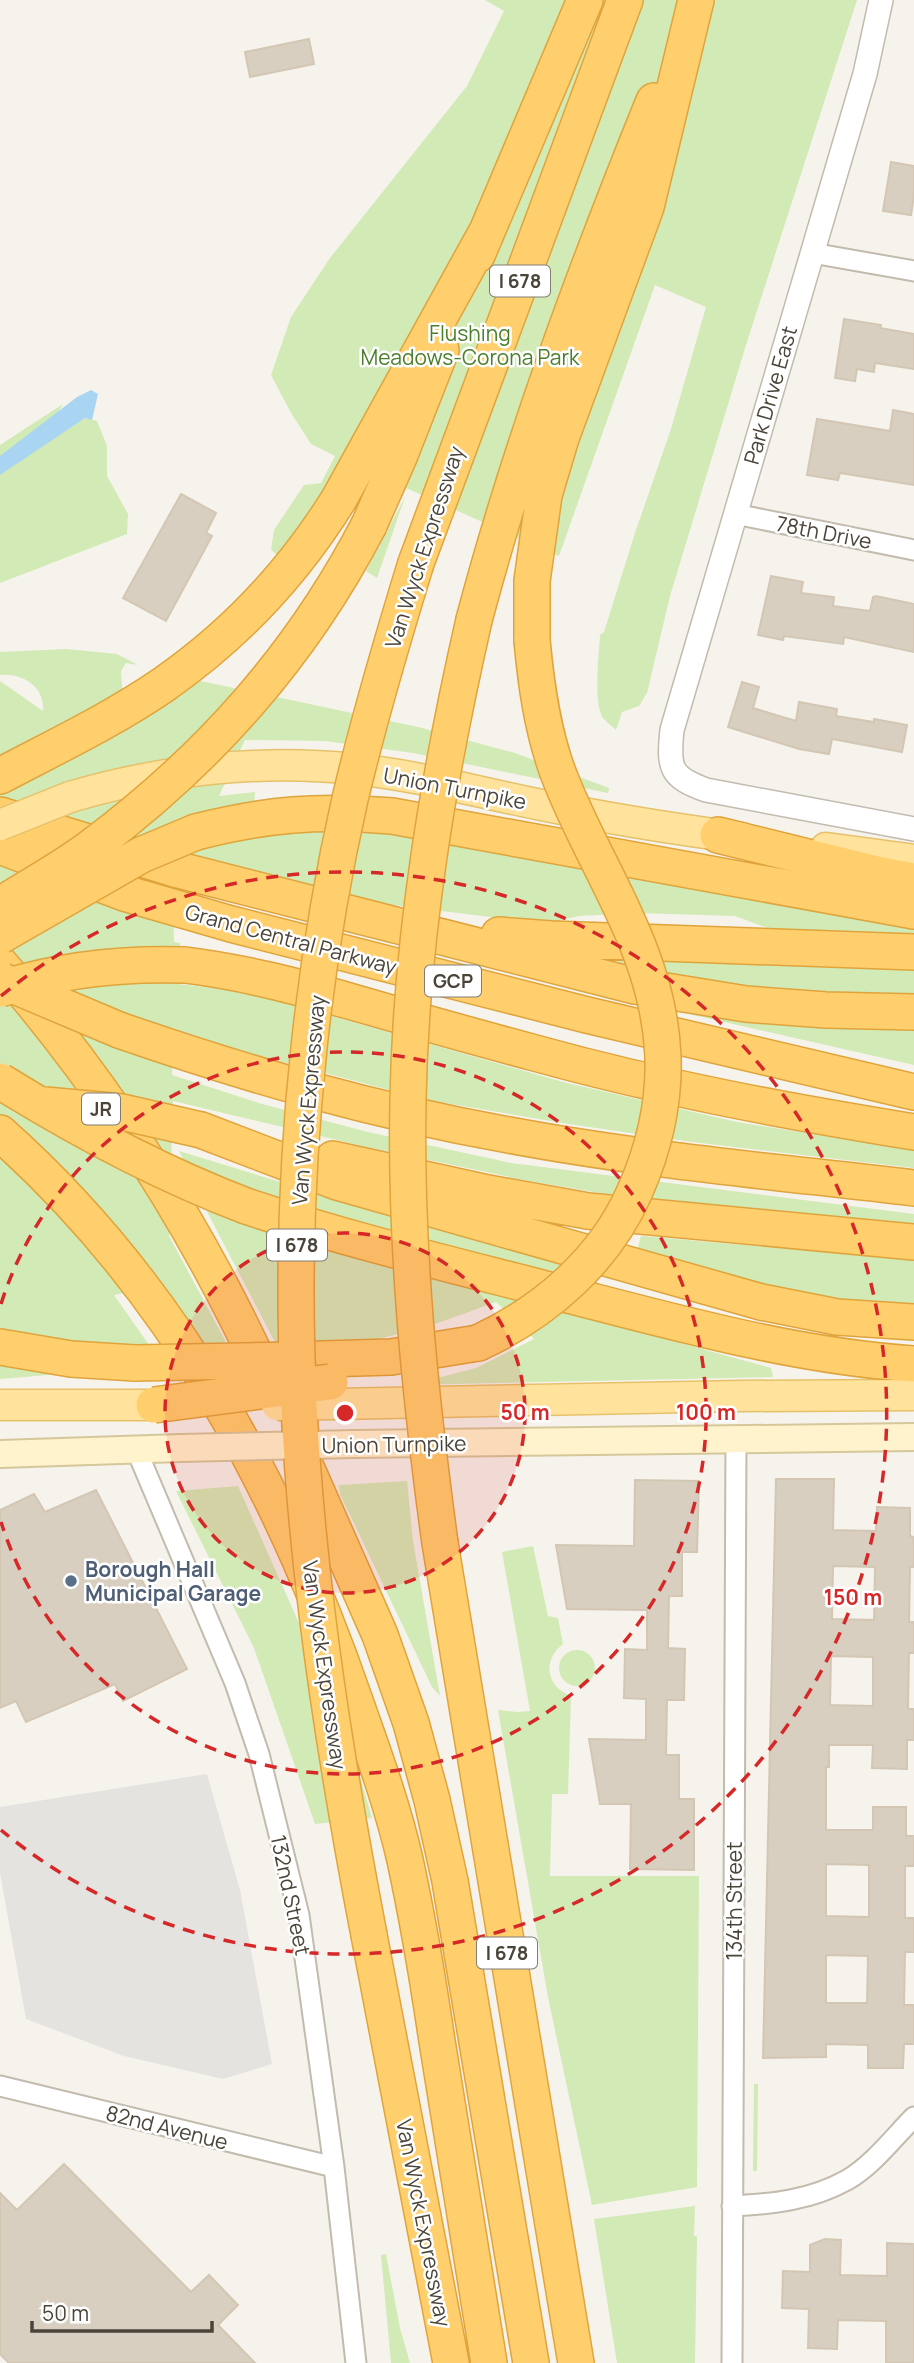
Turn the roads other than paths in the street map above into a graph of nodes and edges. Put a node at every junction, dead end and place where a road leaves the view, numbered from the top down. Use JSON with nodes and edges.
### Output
{"nodes":[{"id":1,"x":585,"y":0,"type":"edge"},
{"id":2,"x":625,"y":0,"type":"edge"},
{"id":3,"x":696,"y":0,"type":"edge"},
{"id":4,"x":881,"y":0,"type":"edge"},
{"id":5,"x":486,"y":233,"type":"junction"},
{"id":6,"x":812,"y":253,"type":"junction"},
{"id":7,"x":914,"y":271,"type":"edge"},
{"id":8,"x":735,"y":514,"type":"junction"},
{"id":9,"x":914,"y":550,"type":"edge"},
{"id":10,"x":0,"y":776,"type":"edge"},
{"id":11,"x":145,"y":805,"type":"junction"},
{"id":12,"x":0,"y":815,"type":"edge"},
{"id":13,"x":0,"y":825,"type":"edge"},
{"id":14,"x":914,"y":829,"type":"edge"},
{"id":15,"x":718,"y":835,"type":"junction"},
{"id":16,"x":0,"y":846,"type":"edge"},
{"id":17,"x":914,"y":860,"type":"edge"},
{"id":18,"x":914,"y":881,"type":"edge"},
{"id":19,"x":0,"y":884,"type":"edge"},
{"id":20,"x":0,"y":905,"type":"edge"},
{"id":21,"x":914,"y":911,"type":"edge"},
{"id":22,"x":373,"y":920,"type":"junction"},
{"id":23,"x":0,"y":936,"type":"edge"},
{"id":24,"x":914,"y":952,"type":"edge"},
{"id":25,"x":0,"y":964,"type":"edge"},
{"id":26,"x":0,"y":980,"type":"edge"},
{"id":27,"x":0,"y":989,"type":"edge"},
{"id":28,"x":914,"y":1012,"type":"edge"},
{"id":29,"x":0,"y":1081,"type":"edge"},
{"id":30,"x":914,"y":1092,"type":"edge"},
{"id":31,"x":0,"y":1108,"type":"edge"},
{"id":32,"x":201,"y":1130,"type":"junction"},
{"id":33,"x":914,"y":1132,"type":"edge"},
{"id":34,"x":0,"y":1133,"type":"edge"},
{"id":35,"x":914,"y":1188,"type":"edge"},
{"id":36,"x":914,"y":1242,"type":"edge"},
{"id":37,"x":914,"y":1322,"type":"edge"},
{"id":38,"x":478,"y":1343,"type":"junction"},
{"id":39,"x":0,"y":1347,"type":"edge"},
{"id":40,"x":914,"y":1350,"type":"edge"},
{"id":41,"x":815,"y":1351,"type":"junction"},
{"id":42,"x":914,"y":1364,"type":"edge"},
{"id":43,"x":332,"y":1393,"type":"junction"},
{"id":44,"x":914,"y":1395,"type":"edge"},
{"id":45,"x":0,"y":1405,"type":"edge"},
{"id":46,"x":154,"y":1405,"type":"joint"},
{"id":47,"x":914,"y":1437,"type":"edge"},
{"id":48,"x":736,"y":1439,"type":"junction"},
{"id":49,"x":136,"y":1450,"type":"junction"},
{"id":50,"x":0,"y":1454,"type":"edge"},
{"id":51,"x":0,"y":2086,"type":"edge"},
{"id":52,"x":914,"y":2116,"type":"edge"},
{"id":53,"x":334,"y":2167,"type":"junction"},
{"id":54,"x":732,"y":2206,"type":"junction"},
{"id":55,"x":356,"y":2363,"type":"edge"},
{"id":56,"x":451,"y":2363,"type":"edge"},
{"id":57,"x":489,"y":2363,"type":"edge"},
{"id":58,"x":531,"y":2363,"type":"edge"},
{"id":59,"x":576,"y":2363,"type":"edge"},
{"id":60,"x":732,"y":2363,"type":"edge"}],
"edges":[{"from":1,"to":5,"type":"highway"},
{"from":2,"to":56,"type":"highway","name":"Van Wyck Expressway","number":"I 678","bridge":true},
{"from":3,"to":38,"type":"highway","bridge":true},
{"from":3,"to":59,"type":"highway","number":"I 678","bridge":true},
{"from":4,"to":6,"type":"street","name":"Park Drive East"},
{"from":5,"to":10,"type":"highway"},
{"from":5,"to":11,"type":"highway","bridge":true},
{"from":6,"to":7,"type":"street"},
{"from":6,"to":8,"type":"street","name":"Park Drive East"},
{"from":8,"to":9,"type":"street","name":"78th Drive"},
{"from":8,"to":14,"type":"street","name":"Park Drive East"},
{"from":11,"to":19,"type":"highway","bridge":true},
{"from":11,"to":20,"type":"highway","bridge":true},
{"from":12,"to":22,"type":"highway"},
{"from":13,"to":15,"type":"main road","name":"Union Turnpike","bridge":true},
{"from":15,"to":17,"type":"main road","name":"Union Turnpike"},
{"from":15,"to":18,"type":"highway"},
{"from":16,"to":30,"type":"highway","name":"Grand Central Parkway","number":"GCP"},
{"from":21,"to":23,"type":"highway","bridge":true},
{"from":22,"to":24,"type":"highway"},
{"from":22,"to":28,"type":"highway"},
{"from":25,"to":58,"type":"highway"},
{"from":26,"to":35,"type":"highway","bridge":true},
{"from":27,"to":33,"type":"highway","bridge":true},
{"from":29,"to":41,"type":"highway","bridge":true},
{"from":31,"to":32,"type":"highway","number":"JR","bridge":true},
{"from":32,"to":36,"type":"highway"},
{"from":32,"to":37,"type":"highway"},
{"from":34,"to":57,"type":"highway"},
{"from":38,"to":39,"type":"highway","bridge":true},
{"from":38,"to":43,"type":"highway"},
{"from":40,"to":41,"type":"highway"},
{"from":41,"to":42,"type":"highway"},
{"from":43,"to":44,"type":"main road","name":"Union Turnpike"},
{"from":43,"to":46,"type":"highway","bridge":true},
{"from":45,"to":46,"type":"main road"},
{"from":47,"to":48,"type":"main road","name":"Union Turnpike"},
{"from":48,"to":49,"type":"main road","name":"Union Turnpike","bridge":true},
{"from":48,"to":54,"type":"street","name":"134th Street"},
{"from":49,"to":50,"type":"main road","name":"Union Turnpike"},
{"from":49,"to":53,"type":"street","name":"132nd Street"},
{"from":51,"to":53,"type":"street","name":"82nd Avenue"},
{"from":52,"to":54,"type":"street"},
{"from":53,"to":55,"type":"street","name":"132nd Street"},
{"from":54,"to":60,"type":"street","name":"134th Street"}]}
